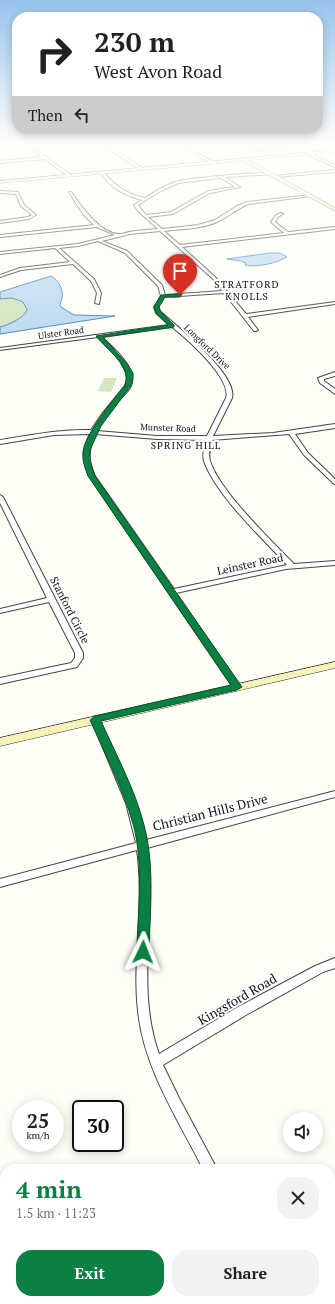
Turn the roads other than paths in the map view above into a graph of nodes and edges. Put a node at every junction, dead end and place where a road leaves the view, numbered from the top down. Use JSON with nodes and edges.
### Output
{"nodes":[{"id":1,"x":22,"y":204,"type":"edge"},
{"id":2,"x":77,"y":204,"type":"edge"},
{"id":3,"x":138,"y":204,"type":"edge"},
{"id":4,"x":188,"y":204,"type":"edge"},
{"id":5,"x":245,"y":204,"type":"edge"},
{"id":6,"x":324,"y":204,"type":"edge"},
{"id":7,"x":335,"y":210,"type":"edge"},
{"id":8,"x":281,"y":214,"type":"dead end"},
{"id":9,"x":145,"y":216,"type":"junction"},
{"id":10,"x":0,"y":222,"type":"edge"},
{"id":11,"x":96,"y":226,"type":"junction"},
{"id":12,"x":335,"y":228,"type":"edge"},
{"id":13,"x":161,"y":230,"type":"junction"},
{"id":14,"x":287,"y":233,"type":"junction"},
{"id":15,"x":118,"y":235,"type":"junction"},
{"id":16,"x":0,"y":236,"type":"edge"},
{"id":17,"x":100,"y":241,"type":"junction"},
{"id":18,"x":178,"y":246,"type":"junction"},
{"id":19,"x":57,"y":248,"type":"junction"},
{"id":20,"x":0,"y":253,"type":"edge"},
{"id":21,"x":73,"y":263,"type":"junction"},
{"id":22,"x":0,"y":276,"type":"edge"},
{"id":23,"x":225,"y":292,"type":"junction"},
{"id":24,"x":163,"y":296,"type":"junction"},
{"id":25,"x":97,"y":303,"type":"dead end"},
{"id":26,"x":335,"y":303,"type":"edge"},
{"id":27,"x":245,"y":316,"type":"junction"},
{"id":28,"x":172,"y":326,"type":"junction"},
{"id":29,"x":256,"y":330,"type":"dead end"},
{"id":30,"x":99,"y":336,"type":"junction"},
{"id":31,"x":0,"y":349,"type":"edge"},
{"id":32,"x":335,"y":374,"type":"edge"},
{"id":33,"x":335,"y":392,"type":"edge"},
{"id":34,"x":335,"y":426,"type":"edge"},
{"id":35,"x":291,"y":432,"type":"junction"},
{"id":36,"x":94,"y":433,"type":"junction"},
{"id":37,"x":209,"y":438,"type":"junction"},
{"id":38,"x":0,"y":442,"type":"edge"},
{"id":39,"x":335,"y":482,"type":"edge"},
{"id":40,"x":0,"y":497,"type":"edge"},
{"id":41,"x":335,"y":563,"type":"edge"},
{"id":42,"x":292,"y":566,"type":"junction"},
{"id":43,"x":171,"y":592,"type":"junction"},
{"id":44,"x":51,"y":599,"type":"junction"},
{"id":45,"x":0,"y":611,"type":"edge"},
{"id":46,"x":335,"y":665,"type":"edge"},
{"id":47,"x":0,"y":682,"type":"edge"},
{"id":48,"x":237,"y":687,"type":"junction"},
{"id":49,"x":95,"y":720,"type":"junction"},
{"id":50,"x":0,"y":742,"type":"edge"},
{"id":51,"x":335,"y":794,"type":"edge"},
{"id":52,"x":141,"y":844,"type":"junction"},
{"id":53,"x":0,"y":883,"type":"edge"},
{"id":54,"x":335,"y":964,"type":"edge"},
{"id":55,"x":156,"y":1063,"type":"junction"},
{"id":56,"x":207,"y":1164,"type":"edge"}],
"edges":[{"from":1,"to":10,"type":"street"},
{"from":2,"to":11,"type":"street"},
{"from":3,"to":9,"type":"street"},
{"from":4,"to":9,"type":"street"},
{"from":5,"to":13,"type":"street"},
{"from":6,"to":7,"type":"main road"},
{"from":8,"to":14,"type":"street"},
{"from":9,"to":13,"type":"street"},
{"from":11,"to":15,"type":"street"},
{"from":11,"to":16,"type":"street"},
{"from":12,"to":14,"type":"street"},
{"from":13,"to":15,"type":"street"},
{"from":13,"to":18,"type":"street"},
{"from":14,"to":18,"type":"street"},
{"from":15,"to":17,"type":"street"},
{"from":17,"to":19,"type":"street"},
{"from":17,"to":24,"type":"street"},
{"from":18,"to":23,"type":"street"},
{"from":19,"to":20,"type":"street"},
{"from":19,"to":21,"type":"street"},
{"from":21,"to":22,"type":"street"},
{"from":21,"to":25,"type":"street"},
{"from":23,"to":24,"type":"street"},
{"from":23,"to":27,"type":"street"},
{"from":24,"to":28,"type":"street","name":"Longford Drive"},
{"from":26,"to":27,"type":"street"},
{"from":27,"to":29,"type":"street"},
{"from":28,"to":30,"type":"street","name":"Ulster Road"},
{"from":28,"to":37,"type":"street","name":"Longford Drive"},
{"from":30,"to":31,"type":"street","name":"Ulster Road"},
{"from":30,"to":36,"type":"street"},
{"from":32,"to":33,"type":"street"},
{"from":34,"to":35,"type":"street","name":"Munster Road"},
{"from":35,"to":37,"type":"street","name":"Munster Road"},
{"from":35,"to":39,"type":"street"},
{"from":36,"to":37,"type":"street","name":"Munster Road"},
{"from":36,"to":38,"type":"street","name":"Munster Road"},
{"from":36,"to":43,"type":"street"},
{"from":37,"to":42,"type":"street","name":"Longford Drive"},
{"from":40,"to":44,"type":"street","name":"Stanford Circle"},
{"from":41,"to":42,"type":"street","name":"Leinster Road"},
{"from":42,"to":43,"type":"street","name":"Leinster Road"},
{"from":43,"to":48,"type":"street"},
{"from":44,"to":45,"type":"street"},
{"from":44,"to":47,"type":"street","name":"Stanford Circle"},
{"from":46,"to":48,"type":"main road"},
{"from":48,"to":49,"type":"main road"},
{"from":49,"to":50,"type":"main road"},
{"from":49,"to":52,"type":"street"},
{"from":51,"to":52,"type":"street","name":"Christian Hills Drive"},
{"from":52,"to":53,"type":"street","name":"Christian Hills Drive"},
{"from":52,"to":55,"type":"street"},
{"from":54,"to":55,"type":"street","name":"Kingsford Road"},
{"from":55,"to":56,"type":"street"}]}
